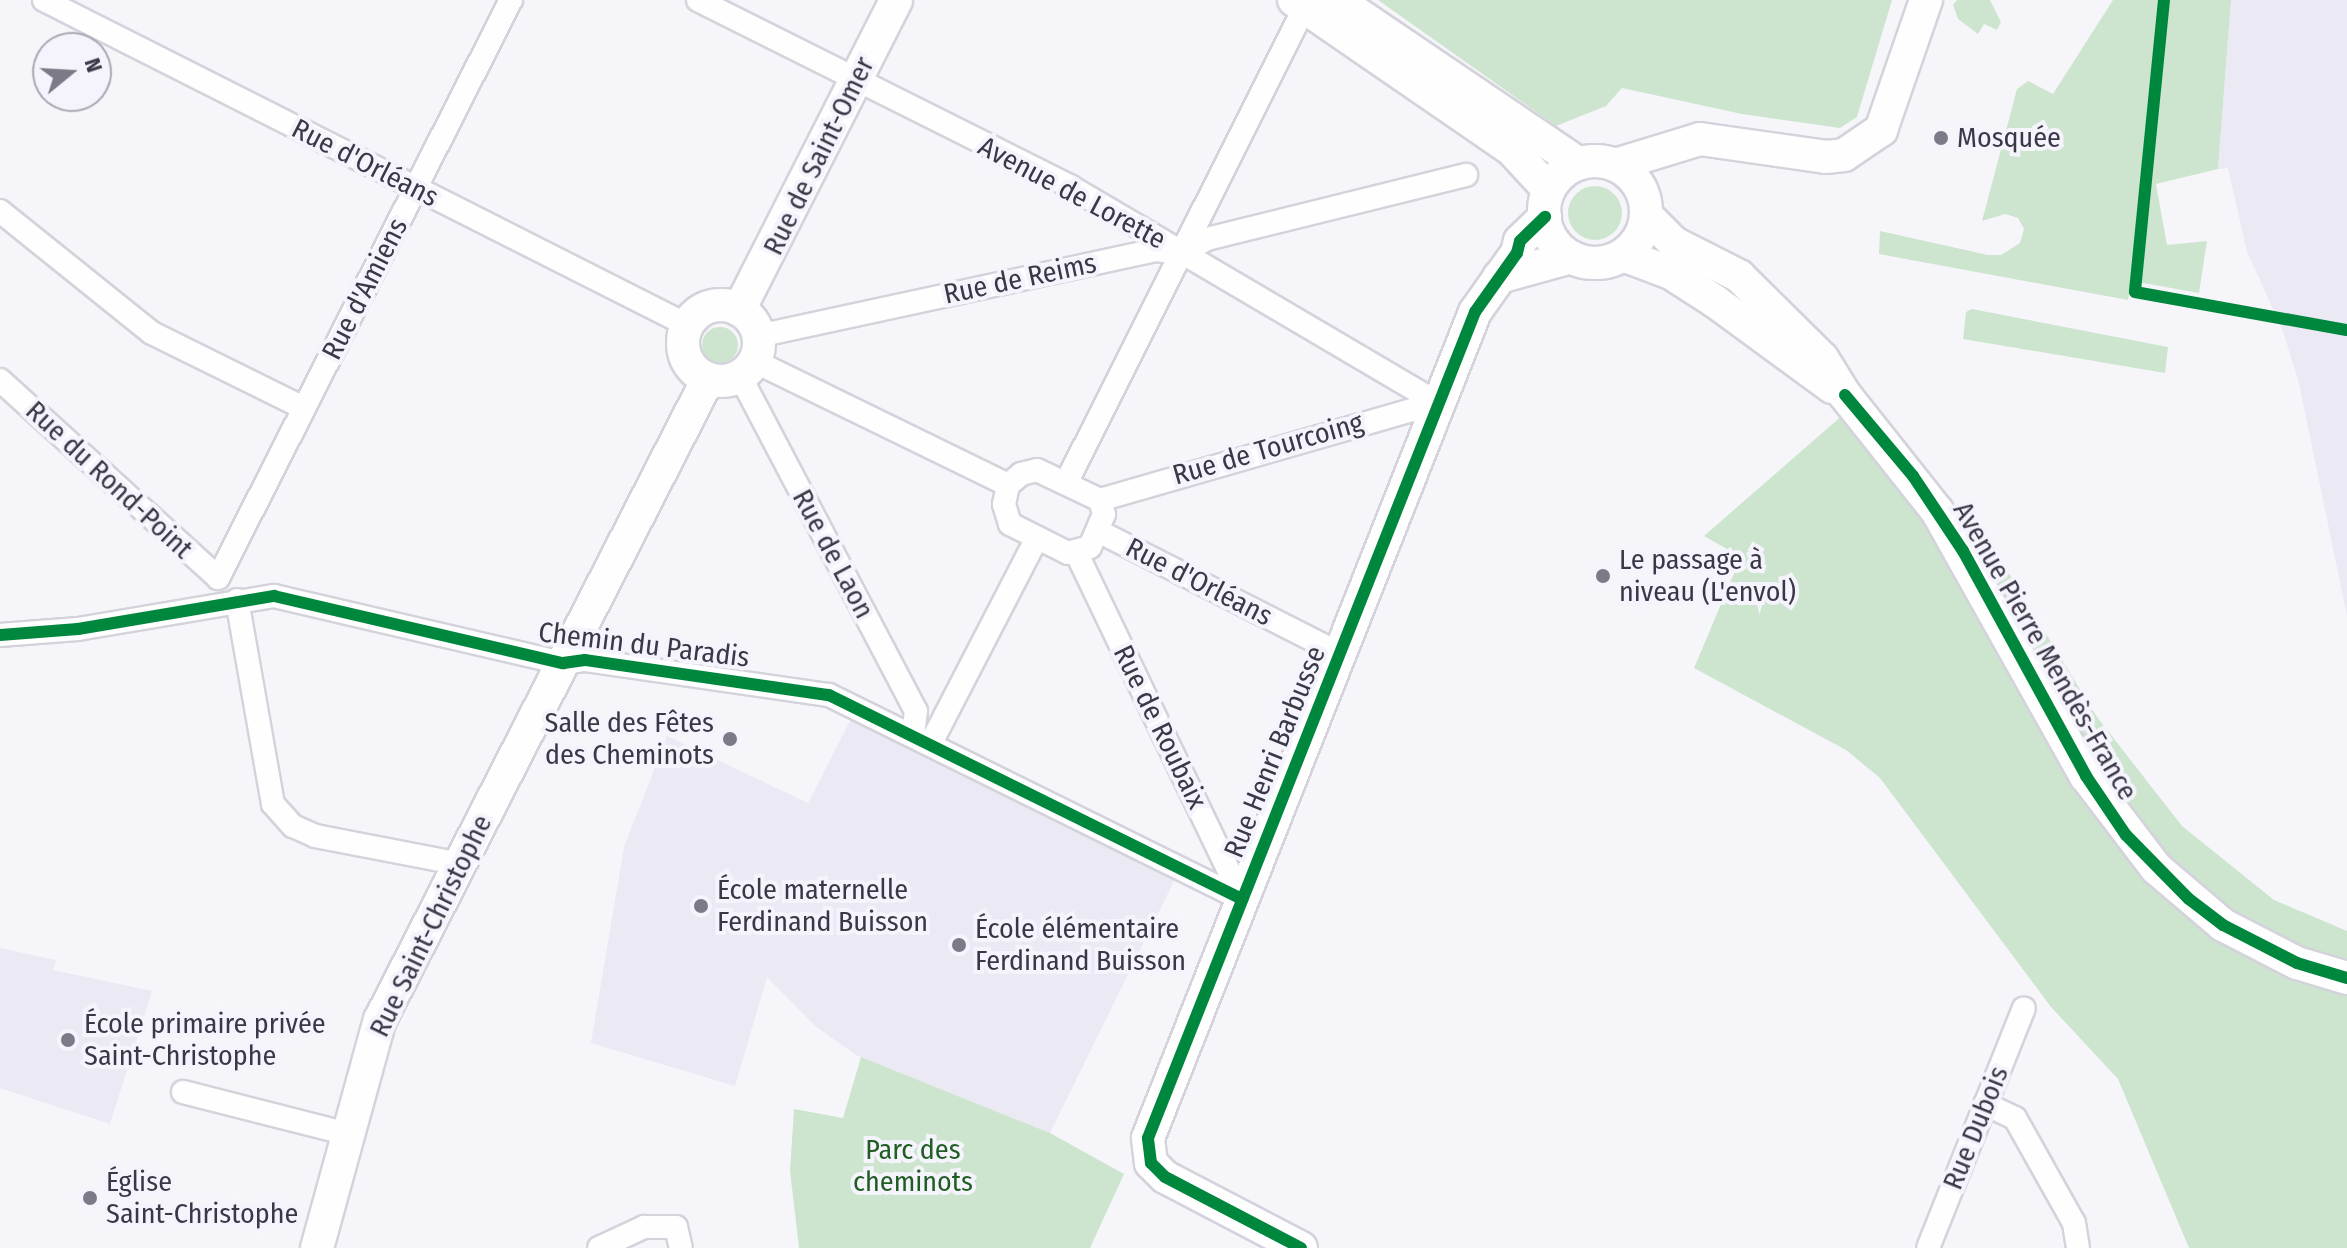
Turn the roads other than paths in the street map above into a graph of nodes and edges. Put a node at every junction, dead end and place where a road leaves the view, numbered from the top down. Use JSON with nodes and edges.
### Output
{"nodes":[{"id":1,"x":44,"y":0,"type":"edge"},
{"id":2,"x":511,"y":0,"type":"edge"},
{"id":3,"x":698,"y":0,"type":"edge"},
{"id":4,"x":896,"y":0,"type":"edge"},
{"id":5,"x":1337,"y":0,"type":"edge"},
{"id":6,"x":1926,"y":0,"type":"edge"},
{"id":7,"x":1299,"y":4,"type":"edge"},
{"id":8,"x":855,"y":82,"type":"junction"},
{"id":9,"x":1658,"y":154,"type":"junction"},
{"id":10,"x":1579,"y":164,"type":"junction"},
{"id":11,"x":1615,"y":165,"type":"junction"},
{"id":12,"x":1466,"y":175,"type":"dead end"},
{"id":13,"x":417,"y":190,"type":"junction"},
{"id":14,"x":1547,"y":204,"type":"junction"},
{"id":15,"x":1645,"y":205,"type":"junction"},
{"id":16,"x":0,"y":211,"type":"edge"},
{"id":17,"x":1182,"y":253,"type":"junction"},
{"id":18,"x":1623,"y":255,"type":"junction"},
{"id":19,"x":1571,"y":257,"type":"junction"},
{"id":20,"x":1499,"y":277,"type":"junction"},
{"id":21,"x":739,"y":310,"type":"junction"},
{"id":22,"x":687,"y":325,"type":"junction"},
{"id":23,"x":740,"y":363,"type":"junction"},
{"id":24,"x":0,"y":380,"type":"edge"},
{"id":25,"x":1845,"y":395,"type":"junction"},
{"id":26,"x":1437,"y":403,"type":"junction"},
{"id":27,"x":304,"y":408,"type":"junction"},
{"id":28,"x":1067,"y":481,"type":"junction"},
{"id":29,"x":1008,"y":485,"type":"junction"},
{"id":30,"x":1100,"y":500,"type":"junction"},
{"id":31,"x":1100,"y":532,"type":"junction"},
{"id":32,"x":1036,"y":540,"type":"junction"},
{"id":33,"x":1077,"y":554,"type":"junction"},
{"id":34,"x":218,"y":578,"type":"junction"},
{"id":35,"x":230,"y":601,"type":"junction"},
{"id":36,"x":0,"y":635,"type":"edge"},
{"id":37,"x":1340,"y":654,"type":"junction"},
{"id":38,"x":563,"y":663,"type":"junction"},
{"id":39,"x":922,"y":739,"type":"junction"},
{"id":40,"x":460,"y":864,"type":"junction"},
{"id":41,"x":1242,"y":899,"type":"junction"},
{"id":42,"x":2347,"y":978,"type":"edge"},
{"id":43,"x":2024,"y":1008,"type":"dead end"},
{"id":44,"x":183,"y":1092,"type":"dead end"},
{"id":45,"x":1985,"y":1104,"type":"junction"},
{"id":46,"x":348,"y":1134,"type":"junction"},
{"id":47,"x":317,"y":1248,"type":"edge"},
{"id":48,"x":599,"y":1248,"type":"edge"},
{"id":49,"x":681,"y":1248,"type":"edge"},
{"id":50,"x":1301,"y":1248,"type":"edge"},
{"id":51,"x":1928,"y":1248,"type":"edge"},
{"id":52,"x":2078,"y":1248,"type":"edge"}],
"edges":[{"from":1,"to":13,"type":"street","name":"Rue d'Orléans"},
{"from":2,"to":13,"type":"street","name":"Rue d'Amiens"},
{"from":3,"to":8,"type":"street","name":"Avenue de Lorette"},
{"from":4,"to":8,"type":"street","name":"Rue de Saint-Omer"},
{"from":5,"to":10,"type":"street"},
{"from":6,"to":9,"type":"street"},
{"from":7,"to":14,"type":"street"},
{"from":7,"to":17,"type":"street"},
{"from":8,"to":17,"type":"street","name":"Avenue de Lorette"},
{"from":8,"to":21,"type":"street","name":"Rue de Saint-Omer"},
{"from":9,"to":11,"type":"street"},
{"from":9,"to":15,"type":"street"},
{"from":10,"to":11,"type":"street"},
{"from":10,"to":14,"type":"street"},
{"from":11,"to":15,"type":"street"},
{"from":12,"to":17,"type":"street","name":"Rue de Reims"},
{"from":13,"to":22,"type":"street","name":"Rue d'Orléans"},
{"from":13,"to":27,"type":"street","name":"Rue d'Amiens"},
{"from":14,"to":19,"type":"street"},
{"from":14,"to":20,"type":"street","name":"Rue Henri Barbusse"},
{"from":15,"to":18,"type":"street"},
{"from":15,"to":25,"type":"street","name":"Avenue Pierre Mendès-France"},
{"from":16,"to":27,"type":"street"},
{"from":17,"to":23,"type":"street","name":"Rue de Reims"},
{"from":17,"to":26,"type":"street","name":"Avenue de Lorette"},
{"from":17,"to":28,"type":"street"},
{"from":18,"to":19,"type":"street"},
{"from":18,"to":25,"type":"street","name":"Avenue Pierre Mendès-France"},
{"from":19,"to":20,"type":"street"},
{"from":20,"to":26,"type":"street","name":"Rue Henri Barbusse"},
{"from":21,"to":22,"type":"street"},
{"from":21,"to":23,"type":"street"},
{"from":22,"to":23,"type":"street"},
{"from":23,"to":29,"type":"street"},
{"from":23,"to":38,"type":"street"},
{"from":23,"to":39,"type":"street","name":"Rue de Laon"},
{"from":24,"to":34,"type":"street","name":"Rue du Rond-Point"},
{"from":25,"to":42,"type":"street","name":"Avenue Pierre Mendès-France"},
{"from":26,"to":30,"type":"street","name":"Rue de Tourcoing"},
{"from":26,"to":37,"type":"street","name":"Rue Henri Barbusse"},
{"from":27,"to":34,"type":"street","name":"Rue d'Amiens"},
{"from":28,"to":29,"type":"street"},
{"from":28,"to":30,"type":"street"},
{"from":29,"to":32,"type":"street"},
{"from":30,"to":31,"type":"street"},
{"from":31,"to":33,"type":"street"},
{"from":31,"to":37,"type":"street","name":"Rue d'Orléans"},
{"from":32,"to":33,"type":"street"},
{"from":32,"to":39,"type":"street"},
{"from":33,"to":41,"type":"street","name":"Rue de Roubaix"},
{"from":34,"to":35,"type":"street"},
{"from":35,"to":36,"type":"street","name":"Chemin du Paradis"},
{"from":35,"to":38,"type":"street","name":"Chemin du Paradis"},
{"from":35,"to":40,"type":"street"},
{"from":37,"to":41,"type":"street","name":"Rue Henri Barbusse"},
{"from":38,"to":39,"type":"street","name":"Chemin du Paradis"},
{"from":38,"to":40,"type":"street","name":"Rue Saint-Christophe"},
{"from":39,"to":41,"type":"street","name":"Chemin du Paradis"},
{"from":40,"to":46,"type":"street","name":"Rue Saint-Christophe"},
{"from":41,"to":50,"type":"street","name":"Rue Henri Barbusse"},
{"from":43,"to":45,"type":"street","name":"Rue Dubois"},
{"from":44,"to":46,"type":"street"},
{"from":45,"to":51,"type":"street","name":"Rue Dubois"},
{"from":45,"to":52,"type":"street"},
{"from":46,"to":47,"type":"street","name":"Rue Saint-Christophe"},
{"from":48,"to":49,"type":"street"}]}
